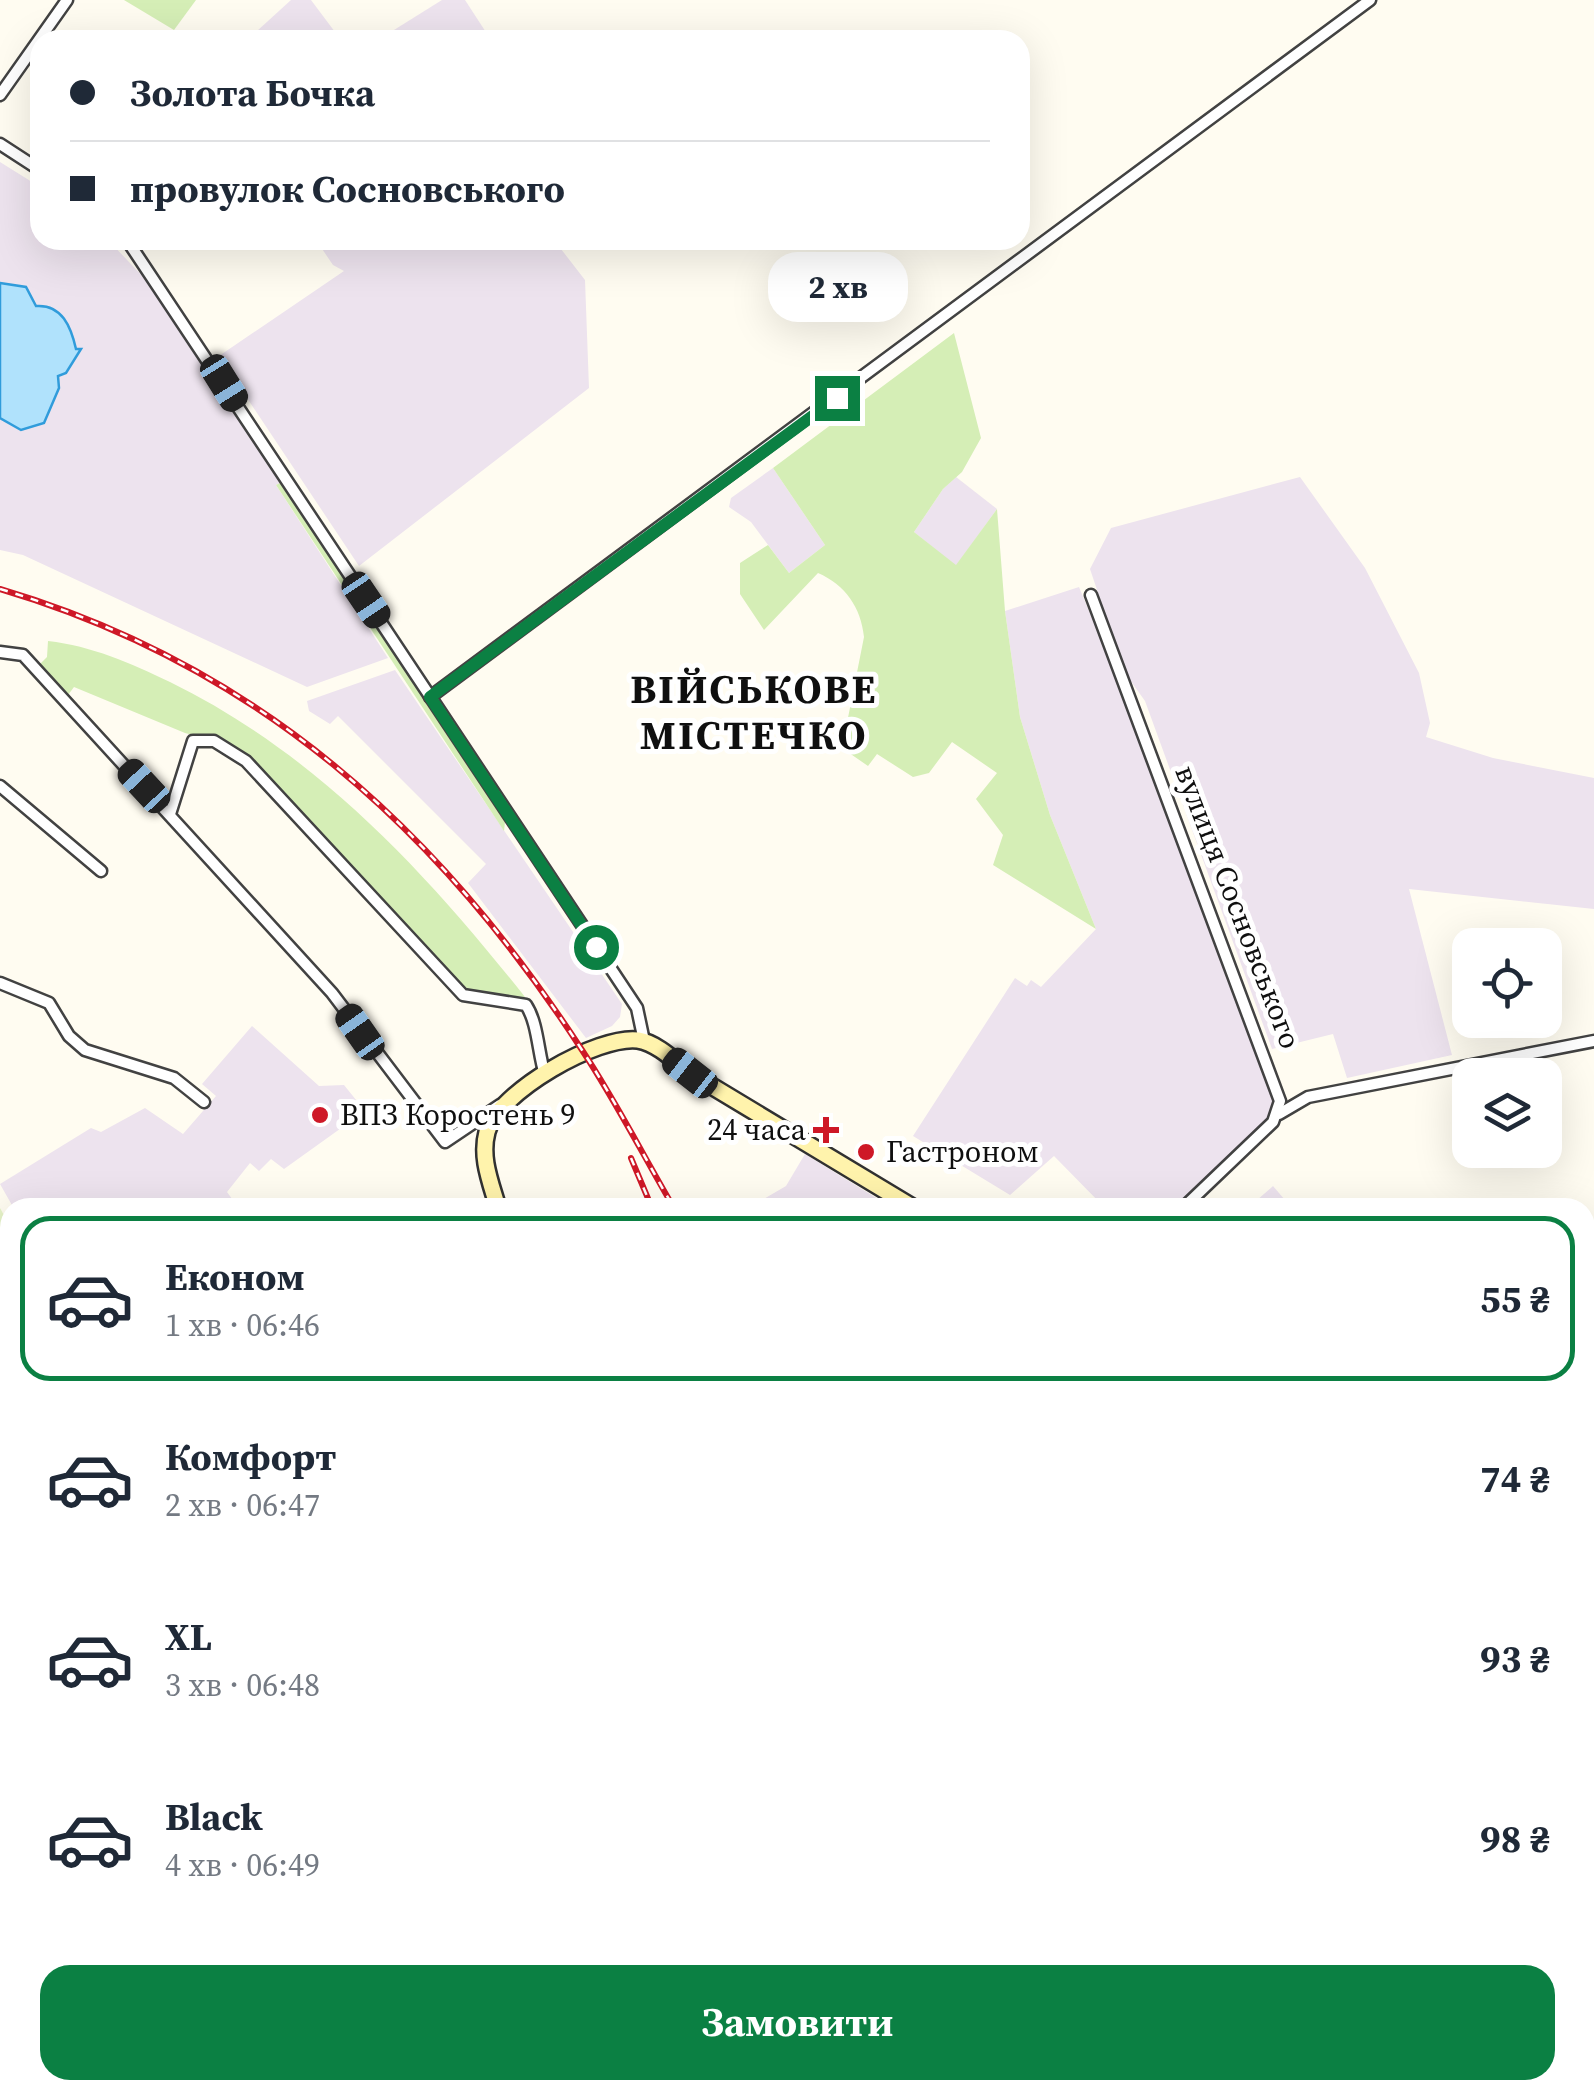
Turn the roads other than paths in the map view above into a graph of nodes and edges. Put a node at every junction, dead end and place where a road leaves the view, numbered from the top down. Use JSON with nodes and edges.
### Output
{"nodes":[{"id":1,"x":67,"y":0,"type":"edge"},
{"id":2,"x":1364,"y":2,"type":"edge"},
{"id":3,"x":46,"y":30,"type":"edge"},
{"id":4,"x":30,"y":52,"type":"edge"},
{"id":5,"x":0,"y":94,"type":"edge"},
{"id":6,"x":0,"y":144,"type":"edge"},
{"id":7,"x":30,"y":164,"type":"edge"},
{"id":8,"x":134,"y":250,"type":"edge"},
{"id":9,"x":1092,"y":595,"type":"dead end"},
{"id":10,"x":0,"y":652,"type":"edge"},
{"id":11,"x":430,"y":697,"type":"junction"},
{"id":12,"x":0,"y":786,"type":"edge"},
{"id":13,"x":170,"y":814,"type":"junction"},
{"id":14,"x":100,"y":871,"type":"dead end"},
{"id":15,"x":0,"y":983,"type":"edge"},
{"id":16,"x":1594,"y":1040,"type":"edge"},
{"id":17,"x":644,"y":1041,"type":"junction"},
{"id":18,"x":545,"y":1075,"type":"junction"},
{"id":19,"x":204,"y":1102,"type":"dead end"},
{"id":20,"x":505,"y":1102,"type":"junction"},
{"id":21,"x":1279,"y":1114,"type":"junction"},
{"id":22,"x":463,"y":1130,"type":"junction"},
{"id":23,"x":484,"y":1159,"type":"junction"},
{"id":24,"x":495,"y":1198,"type":"edge"},
{"id":25,"x":898,"y":1198,"type":"edge"},
{"id":26,"x":1193,"y":1198,"type":"edge"}],
"edges":[{"from":1,"to":3,"type":"street"},
{"from":2,"to":11,"type":"street"},
{"from":4,"to":5,"type":"street"},
{"from":6,"to":7,"type":"street"},
{"from":8,"to":11,"type":"street"},
{"from":9,"to":21,"type":"street","name":"вулиця Сосновського"},
{"from":10,"to":13,"type":"street"},
{"from":11,"to":17,"type":"street"},
{"from":12,"to":14,"type":"street"},
{"from":13,"to":18,"type":"street"},
{"from":13,"to":22,"type":"street"},
{"from":15,"to":19,"type":"street"},
{"from":16,"to":21,"type":"street"},
{"from":17,"to":18,"type":"street"},
{"from":17,"to":25,"type":"street"},
{"from":18,"to":20,"type":"street"},
{"from":20,"to":22,"type":"street"},
{"from":20,"to":23,"type":"street"},
{"from":21,"to":26,"type":"street"},
{"from":22,"to":23,"type":"street"},
{"from":23,"to":24,"type":"street"}]}
